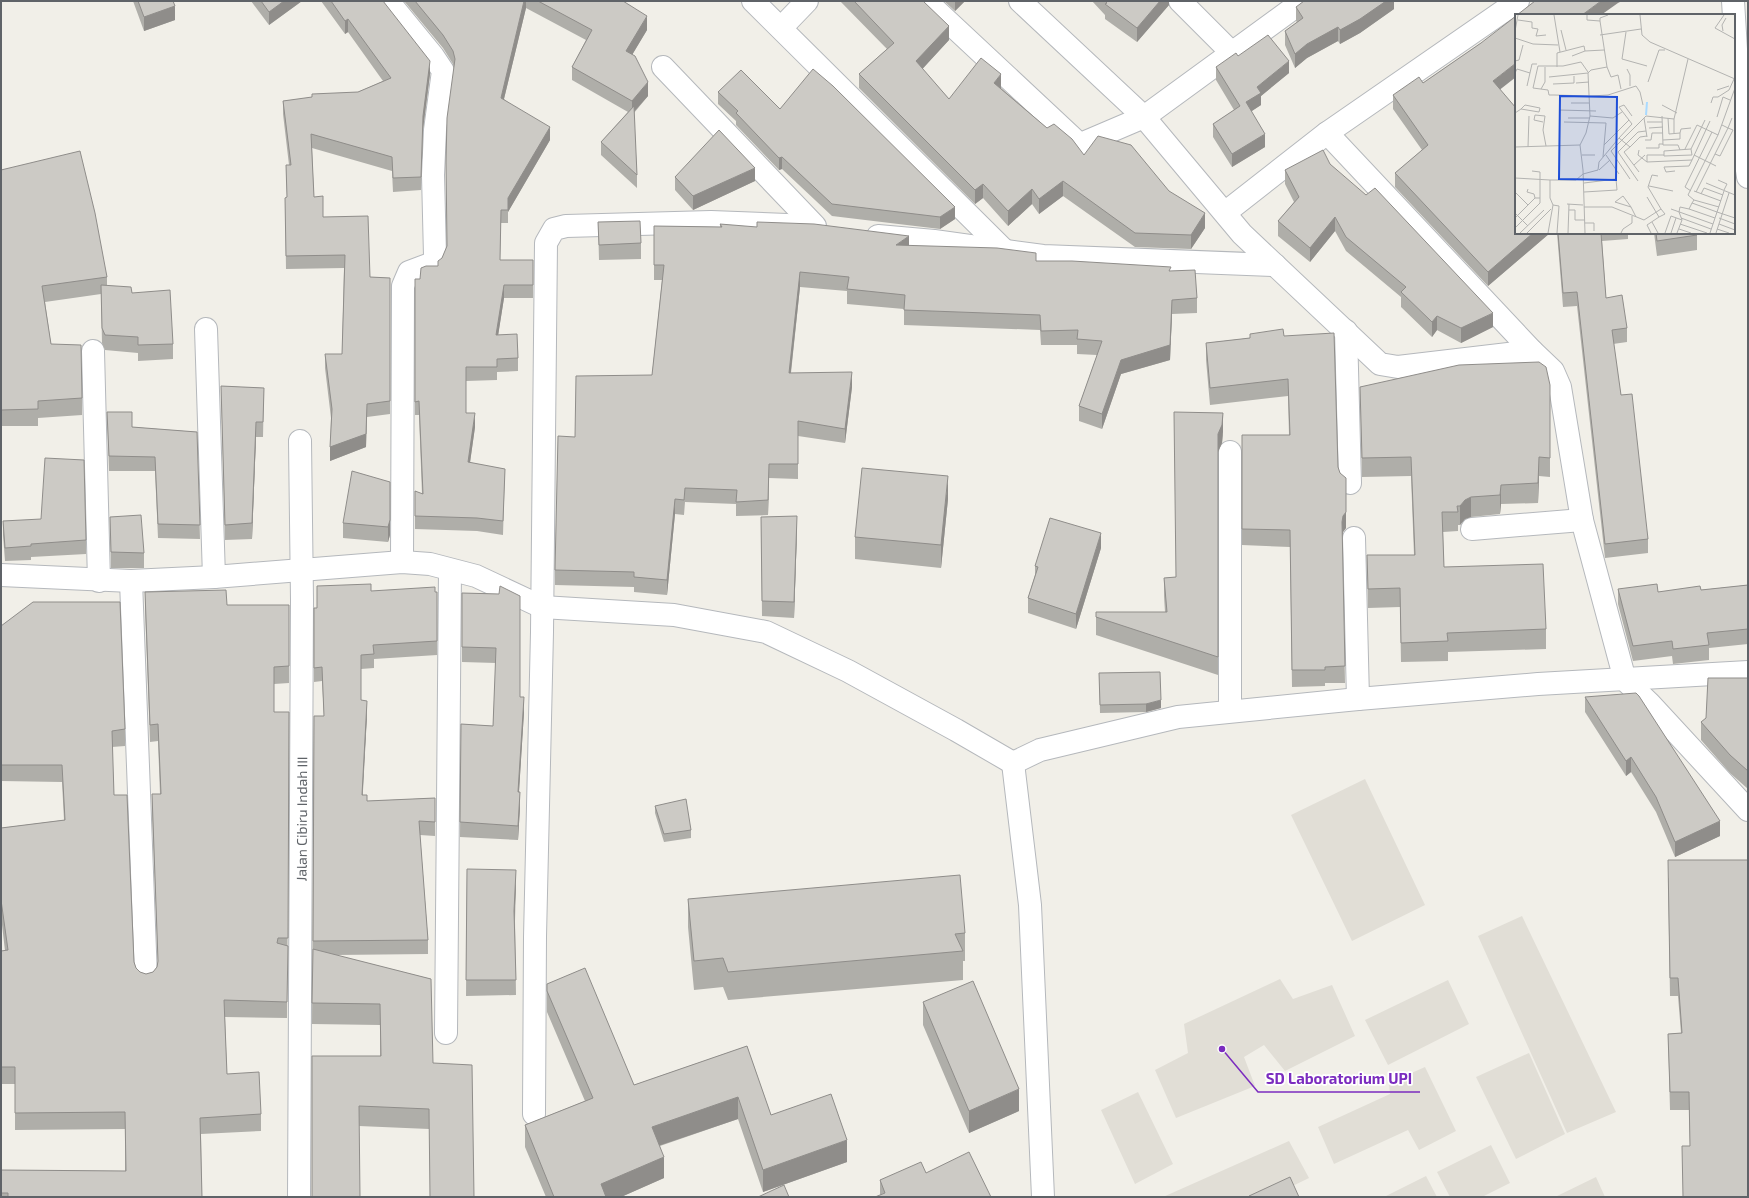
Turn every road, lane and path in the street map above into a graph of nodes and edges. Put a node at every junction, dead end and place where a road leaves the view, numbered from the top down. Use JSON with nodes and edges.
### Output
{"nodes":[{"id":1,"x":388,"y":1,"type":"edge"},
{"id":2,"x":753,"y":1,"type":"edge"},
{"id":3,"x":807,"y":1,"type":"edge"},
{"id":4,"x":926,"y":1,"type":"edge"},
{"id":5,"x":1020,"y":1,"type":"edge"},
{"id":6,"x":1180,"y":1,"type":"edge"},
{"id":7,"x":1302,"y":1,"type":"edge"},
{"id":8,"x":1518,"y":1,"type":"edge"},
{"id":9,"x":1733,"y":1,"type":"edge"},
{"id":10,"x":1734,"y":14,"type":"edge"},
{"id":11,"x":781,"y":28,"type":"junction"},
{"id":12,"x":1232,"y":53,"type":"junction"},
{"id":13,"x":1735,"y":53,"type":"edge"},
{"id":14,"x":663,"y":68,"type":"dead end"},
{"id":15,"x":1144,"y":117,"type":"junction"},
{"id":16,"x":1738,"y":130,"type":"edge"},
{"id":17,"x":1327,"y":132,"type":"junction"},
{"id":18,"x":1748,"y":177,"type":"edge"},
{"id":19,"x":1226,"y":212,"type":"junction"},
{"id":20,"x":815,"y":226,"type":"junction"},
{"id":21,"x":838,"y":229,"type":"edge"},
{"id":22,"x":861,"y":233,"type":"edge"},
{"id":23,"x":1006,"y":252,"type":"junction"},
{"id":24,"x":1275,"y":265,"type":"junction"},
{"id":25,"x":206,"y":329,"type":"dead end"},
{"id":26,"x":1346,"y":331,"type":"junction"},
{"id":27,"x":93,"y":350,"type":"dead end"},
{"id":28,"x":1532,"y":351,"type":"junction"},
{"id":29,"x":300,"y":441,"type":"dead end"},
{"id":30,"x":1230,"y":452,"type":"dead end"},
{"id":31,"x":1350,"y":483,"type":"dead end"},
{"id":32,"x":1582,"y":520,"type":"junction"},
{"id":33,"x":1472,"y":529,"type":"dead end"},
{"id":34,"x":1354,"y":538,"type":"dead end"},
{"id":35,"x":402,"y":562,"type":"junction"},
{"id":36,"x":302,"y":569,"type":"junction"},
{"id":37,"x":450,"y":570,"type":"junction"},
{"id":38,"x":1,"y":575,"type":"edge"},
{"id":39,"x":214,"y":577,"type":"junction"},
{"id":40,"x":99,"y":581,"type":"junction"},
{"id":41,"x":131,"y":581,"type":"junction"},
{"id":42,"x":542,"y":606,"type":"junction"},
{"id":43,"x":1748,"y":672,"type":"edge"},
{"id":44,"x":1626,"y":680,"type":"junction"},
{"id":45,"x":1358,"y":699,"type":"junction"},
{"id":46,"x":1230,"y":711,"type":"junction"},
{"id":47,"x":1013,"y":763,"type":"junction"},
{"id":48,"x":1748,"y":810,"type":"edge"},
{"id":49,"x":146,"y":978,"type":"edge"},
{"id":50,"x":446,"y":1033,"type":"dead end"},
{"id":51,"x":534,"y":1114,"type":"dead end"},
{"id":52,"x":299,"y":1197,"type":"edge"},
{"id":53,"x":1044,"y":1197,"type":"edge"}],
"edges":[{"from":1,"to":35,"type":"street"},
{"from":2,"to":11,"type":"street"},
{"from":3,"to":11,"type":"street"},
{"from":4,"to":15,"type":"street"},
{"from":5,"to":15,"type":"street"},
{"from":6,"to":12,"type":"street"},
{"from":7,"to":12,"type":"street"},
{"from":8,"to":17,"type":"street"},
{"from":9,"to":10,"type":"street"},
{"from":11,"to":23,"type":"street"},
{"from":12,"to":15,"type":"street"},
{"from":13,"to":16,"type":"street"},
{"from":14,"to":20,"type":"street"},
{"from":15,"to":19,"type":"street"},
{"from":16,"to":18,"type":"street"},
{"from":17,"to":19,"type":"street"},
{"from":17,"to":28,"type":"street"},
{"from":19,"to":24,"type":"street"},
{"from":20,"to":21,"type":"street"},
{"from":20,"to":42,"type":"street"},
{"from":22,"to":23,"type":"street"},
{"from":23,"to":24,"type":"street"},
{"from":24,"to":26,"type":"street"},
{"from":25,"to":39,"type":"street"},
{"from":26,"to":28,"type":"street"},
{"from":26,"to":31,"type":"street"},
{"from":27,"to":40,"type":"street"},
{"from":28,"to":32,"type":"street"},
{"from":29,"to":36,"type":"street","name":"Jalan Cibiru Indah III"},
{"from":30,"to":46,"type":"street"},
{"from":32,"to":33,"type":"street"},
{"from":32,"to":44,"type":"street"},
{"from":34,"to":45,"type":"street"},
{"from":35,"to":36,"type":"street"},
{"from":35,"to":37,"type":"street"},
{"from":36,"to":39,"type":"street"},
{"from":36,"to":52,"type":"street","name":"Jalan Cibiru Indah III"},
{"from":37,"to":42,"type":"street"},
{"from":37,"to":50,"type":"street"},
{"from":38,"to":40,"type":"street"},
{"from":39,"to":41,"type":"street"},
{"from":40,"to":41,"type":"street"},
{"from":41,"to":49,"type":"street"},
{"from":42,"to":47,"type":"street"},
{"from":42,"to":51,"type":"street"},
{"from":43,"to":44,"type":"street"},
{"from":44,"to":45,"type":"street"},
{"from":44,"to":48,"type":"street"},
{"from":45,"to":46,"type":"street"},
{"from":46,"to":47,"type":"street"},
{"from":47,"to":53,"type":"street"}]}
